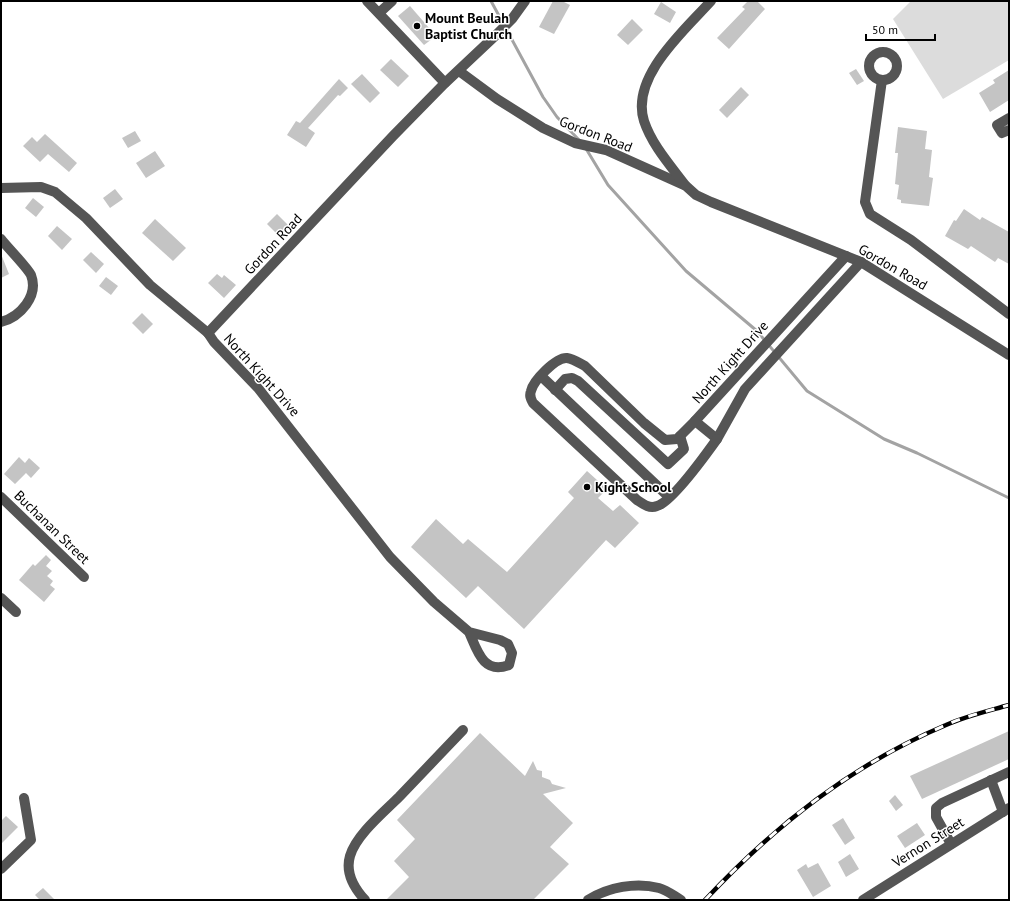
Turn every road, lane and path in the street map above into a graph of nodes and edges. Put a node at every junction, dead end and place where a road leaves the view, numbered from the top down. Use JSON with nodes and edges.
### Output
{"nodes":[{"id":1,"x":367,"y":1,"type":"edge"},
{"id":2,"x":392,"y":1,"type":"edge"},
{"id":3,"x":525,"y":1,"type":"edge"},
{"id":4,"x":712,"y":1,"type":"edge"},
{"id":5,"x":379,"y":13,"type":"junction"},
{"id":6,"x":459,"y":71,"type":"junction"},
{"id":7,"x":882,"y":80,"type":"dead end"},
{"id":8,"x":445,"y":83,"type":"junction"},
{"id":9,"x":1009,"y":118,"type":"edge"},
{"id":10,"x":1003,"y":129,"type":"edge"},
{"id":11,"x":686,"y":186,"type":"junction"},
{"id":12,"x":1,"y":188,"type":"edge"},
{"id":13,"x":1,"y":239,"type":"edge"},
{"id":14,"x":846,"y":256,"type":"junction"},
{"id":15,"x":861,"y":262,"type":"junction"},
{"id":16,"x":1009,"y":314,"type":"edge"},
{"id":17,"x":1,"y":322,"type":"edge"},
{"id":18,"x":208,"y":333,"type":"junction"},
{"id":19,"x":1009,"y":355,"type":"edge"},
{"id":20,"x":541,"y":376,"type":"junction"},
{"id":21,"x":555,"y":390,"type":"junction"},
{"id":22,"x":695,"y":421,"type":"junction"},
{"id":23,"x":680,"y":436,"type":"junction"},
{"id":24,"x":717,"y":439,"type":"junction"},
{"id":25,"x":1,"y":497,"type":"edge"},
{"id":26,"x":669,"y":497,"type":"junction"},
{"id":27,"x":84,"y":577,"type":"dead end"},
{"id":28,"x":1,"y":598,"type":"edge"},
{"id":29,"x":16,"y":612,"type":"dead end"},
{"id":30,"x":469,"y":632,"type":"dead end"},
{"id":31,"x":463,"y":730,"type":"dead end"},
{"id":32,"x":1009,"y":772,"type":"edge"},
{"id":33,"x":991,"y":780,"type":"junction"},
{"id":34,"x":24,"y":798,"type":"dead end"},
{"id":35,"x":1006,"y":810,"type":"edge"},
{"id":36,"x":951,"y":844,"type":"junction"},
{"id":37,"x":1,"y":869,"type":"edge"},
{"id":38,"x":365,"y":900,"type":"edge"},
{"id":39,"x":588,"y":900,"type":"edge"},
{"id":40,"x":681,"y":900,"type":"edge"},
{"id":41,"x":863,"y":900,"type":"edge"}],
"edges":[{"from":1,"to":5,"type":"street"},
{"from":2,"to":5,"type":"street"},
{"from":3,"to":6,"type":"street"},
{"from":4,"to":11,"type":"street"},
{"from":5,"to":8,"type":"street"},
{"from":6,"to":8,"type":"street","name":"Gordon Road"},
{"from":6,"to":11,"type":"street","name":"Gordon Road"},
{"from":7,"to":16,"type":"street"},
{"from":8,"to":18,"type":"street","name":"Gordon Road"},
{"from":9,"to":10,"type":"street"},
{"from":11,"to":14,"type":"street","name":"Gordon Road"},
{"from":12,"to":18,"type":"street","name":"North Kight Drive"},
{"from":13,"to":17,"type":"street"},
{"from":14,"to":15,"type":"street","name":"Gordon Road"},
{"from":14,"to":22,"type":"street","name":"North Kight Drive"},
{"from":15,"to":19,"type":"street","name":"Gordon Road"},
{"from":15,"to":24,"type":"street","name":"North Kight Drive"},
{"from":18,"to":30,"type":"street","name":"North Kight Drive"},
{"from":20,"to":21,"type":"street"},
{"from":20,"to":23,"type":"street"},
{"from":20,"to":26,"type":"street"},
{"from":21,"to":23,"type":"street"},
{"from":21,"to":26,"type":"street"},
{"from":22,"to":23,"type":"street"},
{"from":22,"to":24,"type":"street","name":"North Kight Drive"},
{"from":24,"to":26,"type":"street"},
{"from":25,"to":27,"type":"street","name":"Buchanan Street"},
{"from":28,"to":29,"type":"street"},
{"from":31,"to":38,"type":"street"},
{"from":32,"to":33,"type":"street"},
{"from":33,"to":35,"type":"street"},
{"from":33,"to":36,"type":"street"},
{"from":34,"to":37,"type":"street"},
{"from":35,"to":36,"type":"street","name":"Vernon Street"},
{"from":36,"to":41,"type":"street","name":"Vernon Street"},
{"from":39,"to":40,"type":"street"}]}
